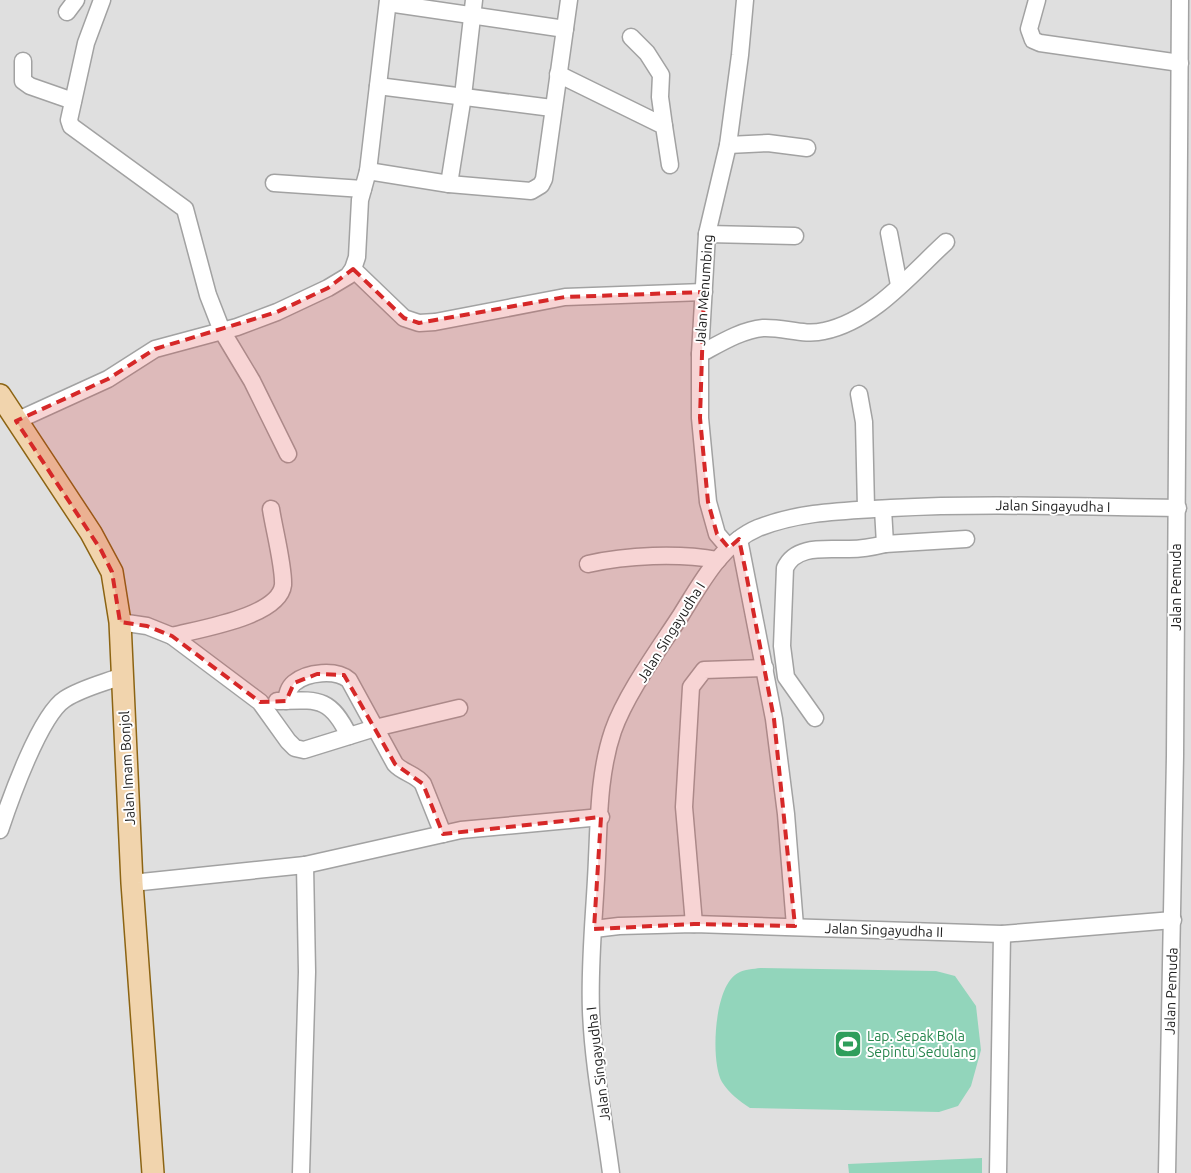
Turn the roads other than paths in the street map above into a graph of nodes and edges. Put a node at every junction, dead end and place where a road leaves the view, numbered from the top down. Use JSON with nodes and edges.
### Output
{"nodes":[{"id":1,"x":102,"y":0,"type":"edge"},
{"id":2,"x":474,"y":0,"type":"edge"},
{"id":3,"x":569,"y":0,"type":"edge"},
{"id":4,"x":745,"y":0,"type":"edge"},
{"id":5,"x":1037,"y":0,"type":"edge"},
{"id":6,"x":1180,"y":0,"type":"edge"},
{"id":7,"x":388,"y":2,"type":"edge"},
{"id":8,"x":472,"y":17,"type":"junction"},
{"id":9,"x":565,"y":29,"type":"junction"},
{"id":10,"x":631,"y":37,"type":"dead end"},
{"id":11,"x":23,"y":61,"type":"dead end"},
{"id":12,"x":1180,"y":62,"type":"junction"},
{"id":13,"x":558,"y":74,"type":"junction"},
{"id":14,"x":1185,"y":80,"type":"edge"},
{"id":15,"x":378,"y":86,"type":"junction"},
{"id":16,"x":463,"y":96,"type":"junction"},
{"id":17,"x":73,"y":101,"type":"junction"},
{"id":18,"x":552,"y":108,"type":"junction"},
{"id":19,"x":664,"y":126,"type":"junction"},
{"id":20,"x":728,"y":145,"type":"junction"},
{"id":21,"x":807,"y":148,"type":"dead end"},
{"id":22,"x":670,"y":165,"type":"dead end"},
{"id":23,"x":368,"y":171,"type":"junction"},
{"id":24,"x":274,"y":183,"type":"dead end"},
{"id":25,"x":450,"y":184,"type":"junction"},
{"id":26,"x":363,"y":189,"type":"junction"},
{"id":27,"x":890,"y":233,"type":"dead end"},
{"id":28,"x":707,"y":234,"type":"junction"},
{"id":29,"x":1185,"y":234,"type":"edge"},
{"id":30,"x":795,"y":236,"type":"dead end"},
{"id":31,"x":946,"y":242,"type":"dead end"},
{"id":32,"x":353,"y":269,"type":"junction"},
{"id":33,"x":899,"y":286,"type":"junction"},
{"id":34,"x":704,"y":292,"type":"junction"},
{"id":35,"x":222,"y":331,"type":"junction"},
{"id":36,"x":700,"y":354,"type":"junction"},
{"id":37,"x":859,"y":394,"type":"dead end"},
{"id":38,"x":0,"y":395,"type":"edge"},
{"id":39,"x":16,"y":421,"type":"junction"},
{"id":40,"x":288,"y":454,"type":"dead end"},
{"id":41,"x":866,"y":508,"type":"junction"},
{"id":42,"x":1178,"y":508,"type":"junction"},
{"id":43,"x":271,"y":509,"type":"dead end"},
{"id":44,"x":883,"y":509,"type":"junction"},
{"id":45,"x":966,"y":538,"type":"dead end"},
{"id":46,"x":885,"y":544,"type":"junction"},
{"id":47,"x":729,"y":549,"type":"junction"},
{"id":48,"x":588,"y":564,"type":"dead end"},
{"id":49,"x":120,"y":622,"type":"junction"},
{"id":50,"x":172,"y":636,"type":"junction"},
{"id":51,"x":765,"y":668,"type":"junction"},
{"id":52,"x":122,"y":676,"type":"junction"},
{"id":53,"x":286,"y":701,"type":"junction"},
{"id":54,"x":260,"y":702,"type":"junction"},
{"id":55,"x":459,"y":708,"type":"dead end"},
{"id":56,"x":816,"y":718,"type":"dead end"},
{"id":57,"x":375,"y":728,"type":"junction"},
{"id":58,"x":349,"y":736,"type":"junction"},
{"id":59,"x":600,"y":817,"type":"junction"},
{"id":60,"x":0,"y":830,"type":"edge"},
{"id":61,"x":443,"y":834,"type":"junction"},
{"id":62,"x":305,"y":865,"type":"junction"},
{"id":63,"x":132,"y":883,"type":"junction"},
{"id":64,"x":1173,"y":920,"type":"junction"},
{"id":65,"x":694,"y":924,"type":"junction"},
{"id":66,"x":795,"y":926,"type":"junction"},
{"id":67,"x":594,"y":929,"type":"junction"},
{"id":68,"x":1002,"y":934,"type":"junction"},
{"id":69,"x":153,"y":1173,"type":"edge"},
{"id":70,"x":301,"y":1173,"type":"edge"},
{"id":71,"x":612,"y":1173,"type":"edge"},
{"id":72,"x":998,"y":1173,"type":"edge"},
{"id":73,"x":1167,"y":1173,"type":"edge"}],
"edges":[{"from":1,"to":17,"type":"street"},
{"from":2,"to":8,"type":"street"},
{"from":3,"to":9,"type":"street"},
{"from":4,"to":20,"type":"street","name":"Jalan Menumbing"},
{"from":5,"to":12,"type":"street"},
{"from":6,"to":12,"type":"street","name":"Jalan Pemuda"},
{"from":7,"to":8,"type":"street"},
{"from":7,"to":15,"type":"street"},
{"from":8,"to":9,"type":"street"},
{"from":8,"to":16,"type":"street"},
{"from":9,"to":13,"type":"street"},
{"from":10,"to":19,"type":"street"},
{"from":11,"to":17,"type":"street"},
{"from":12,"to":14,"type":"street","name":"Jalan Pemuda"},
{"from":13,"to":18,"type":"street"},
{"from":13,"to":19,"type":"street"},
{"from":14,"to":29,"type":"street","name":"Jalan Pemuda"},
{"from":15,"to":16,"type":"street"},
{"from":15,"to":23,"type":"street"},
{"from":16,"to":18,"type":"street"},
{"from":16,"to":25,"type":"street"},
{"from":17,"to":35,"type":"street"},
{"from":18,"to":25,"type":"street"},
{"from":19,"to":22,"type":"street"},
{"from":20,"to":21,"type":"street"},
{"from":20,"to":28,"type":"street","name":"Jalan Menumbing"},
{"from":23,"to":25,"type":"street"},
{"from":23,"to":26,"type":"street"},
{"from":24,"to":26,"type":"street"},
{"from":26,"to":32,"type":"street"},
{"from":27,"to":33,"type":"street"},
{"from":28,"to":30,"type":"street"},
{"from":28,"to":34,"type":"street","name":"Jalan Menumbing"},
{"from":29,"to":42,"type":"street","name":"Jalan Pemuda"},
{"from":31,"to":33,"type":"street"},
{"from":32,"to":34,"type":"street"},
{"from":32,"to":35,"type":"street"},
{"from":33,"to":36,"type":"street"},
{"from":34,"to":36,"type":"street","name":"Jalan Menumbing"},
{"from":35,"to":39,"type":"street"},
{"from":35,"to":40,"type":"street"},
{"from":36,"to":47,"type":"street","name":"Jalan Menumbing"},
{"from":37,"to":41,"type":"street"},
{"from":38,"to":39,"type":"main road","name":"Jalan Imam Bonjol"},
{"from":39,"to":49,"type":"main road","name":"Jalan Imam Bonjol"},
{"from":41,"to":44,"type":"street","name":"Jalan Singayudha I"},
{"from":41,"to":47,"type":"street","name":"Jalan Singayudha I"},
{"from":42,"to":44,"type":"street","name":"Jalan Singayudha I"},
{"from":42,"to":64,"type":"street","name":"Jalan Pemuda"},
{"from":43,"to":50,"type":"street"},
{"from":44,"to":46,"type":"street"},
{"from":45,"to":46,"type":"street"},
{"from":46,"to":56,"type":"street"},
{"from":47,"to":48,"type":"street"},
{"from":47,"to":51,"type":"street"},
{"from":47,"to":59,"type":"street","name":"Jalan Singayudha I"},
{"from":49,"to":50,"type":"street"},
{"from":49,"to":52,"type":"main road","name":"Jalan Imam Bonjol"},
{"from":50,"to":54,"type":"street"},
{"from":51,"to":65,"type":"street"},
{"from":51,"to":66,"type":"street"},
{"from":52,"to":60,"type":"street"},
{"from":52,"to":63,"type":"main road","name":"Jalan Imam Bonjol"},
{"from":53,"to":54,"type":"street"},
{"from":53,"to":57,"type":"street"},
{"from":53,"to":58,"type":"street"},
{"from":54,"to":58,"type":"street"},
{"from":55,"to":57,"type":"street"},
{"from":57,"to":58,"type":"street"},
{"from":57,"to":61,"type":"street"},
{"from":59,"to":61,"type":"street"},
{"from":59,"to":67,"type":"street","name":"Jalan Singayudha I"},
{"from":61,"to":62,"type":"street"},
{"from":62,"to":63,"type":"street"},
{"from":62,"to":70,"type":"street"},
{"from":63,"to":69,"type":"main road","name":"Jalan Imam Bonjol"},
{"from":64,"to":68,"type":"street","name":"Jalan Singayudha II"},
{"from":64,"to":73,"type":"street","name":"Jalan Pemuda"},
{"from":65,"to":66,"type":"street","name":"Jalan Singayudha II"},
{"from":65,"to":67,"type":"street","name":"Jalan Singayudha II"},
{"from":66,"to":68,"type":"street","name":"Jalan Singayudha II"},
{"from":67,"to":71,"type":"street","name":"Jalan Singayudha I"},
{"from":68,"to":72,"type":"street"}]}
